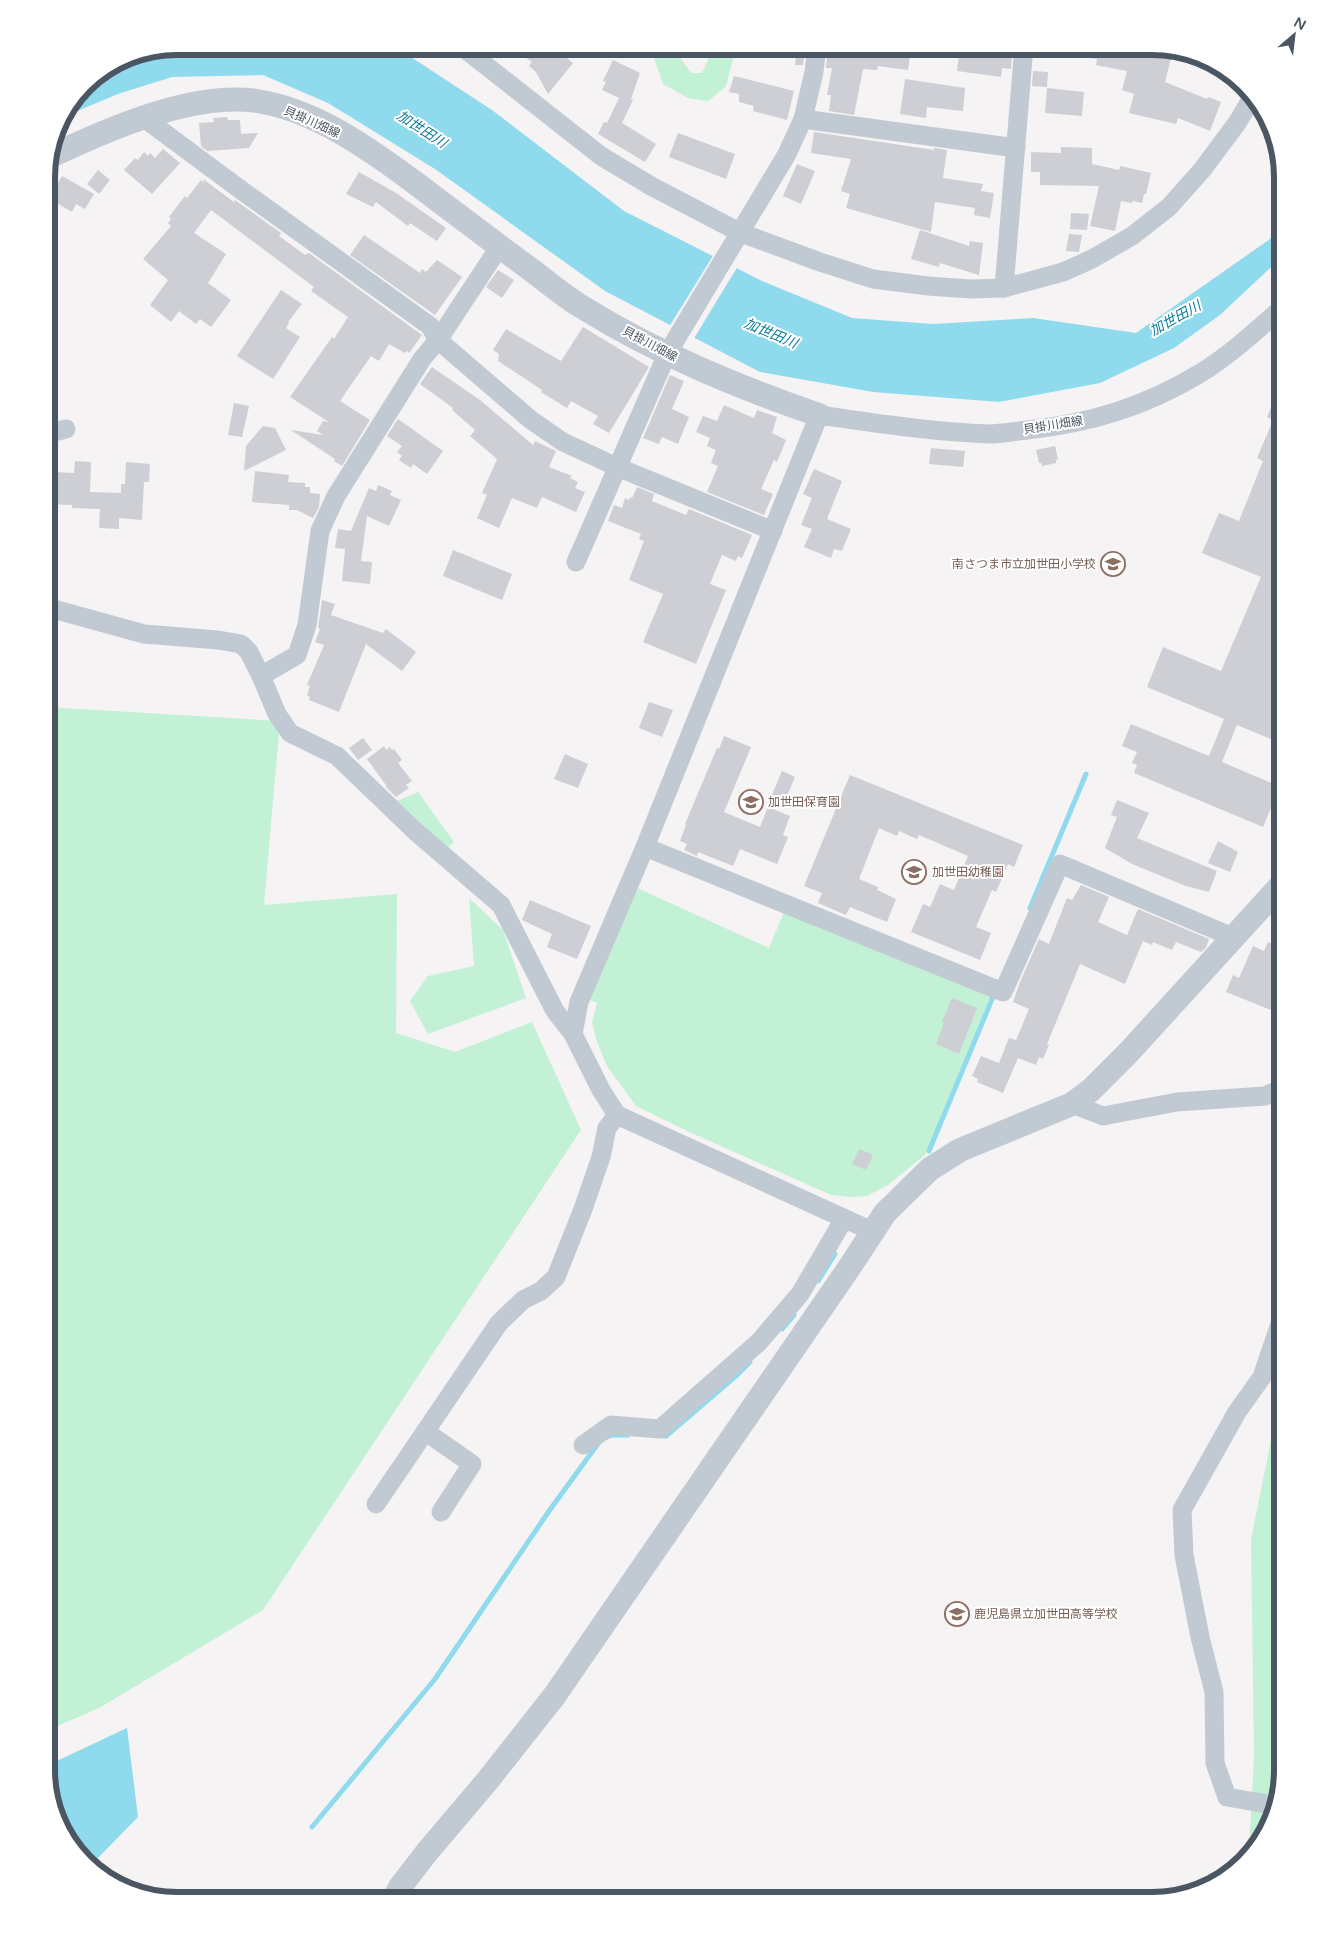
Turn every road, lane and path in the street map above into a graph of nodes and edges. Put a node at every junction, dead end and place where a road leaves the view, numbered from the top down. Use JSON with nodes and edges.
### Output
{"nodes":[{"id":1,"x":472,"y":55,"type":"edge"},
{"id":2,"x":817,"y":55,"type":"edge"},
{"id":3,"x":1023,"y":55,"type":"edge"},
{"id":4,"x":1249,"y":103,"type":"edge"},
{"id":5,"x":144,"y":118,"type":"junction"},
{"id":6,"x":803,"y":120,"type":"junction"},
{"id":7,"x":1016,"y":148,"type":"junction"},
{"id":8,"x":57,"y":155,"type":"edge"},
{"id":9,"x":738,"y":237,"type":"junction"},
{"id":10,"x":500,"y":246,"type":"junction"},
{"id":11,"x":1004,"y":288,"type":"junction"},
{"id":12,"x":1274,"y":316,"type":"edge"},
{"id":13,"x":438,"y":340,"type":"junction"},
{"id":14,"x":669,"y":350,"type":"junction"},
{"id":15,"x":819,"y":414,"type":"junction"},
{"id":16,"x":66,"y":429,"type":"dead end"},
{"id":17,"x":55,"y":432,"type":"edge"},
{"id":18,"x":617,"y":467,"type":"junction"},
{"id":19,"x":773,"y":531,"type":"junction"},
{"id":20,"x":576,"y":562,"type":"dead end"},
{"id":21,"x":55,"y":610,"type":"edge"},
{"id":22,"x":261,"y":676,"type":"junction"},
{"id":23,"x":645,"y":847,"type":"junction"},
{"id":24,"x":1274,"y":893,"type":"edge"},
{"id":25,"x":1235,"y":938,"type":"junction"},
{"id":26,"x":573,"y":1034,"type":"junction"},
{"id":27,"x":1274,"y":1092,"type":"edge"},
{"id":28,"x":1072,"y":1104,"type":"junction"},
{"id":29,"x":617,"y":1115,"type":"junction"},
{"id":30,"x":844,"y":1219,"type":"junction"},
{"id":31,"x":874,"y":1232,"type":"junction"},
{"id":32,"x":1274,"y":1343,"type":"edge"},
{"id":33,"x":426,"y":1432,"type":"junction"},
{"id":34,"x":583,"y":1445,"type":"dead end"},
{"id":35,"x":376,"y":1504,"type":"dead end"},
{"id":36,"x":441,"y":1512,"type":"dead end"},
{"id":37,"x":1269,"y":1804,"type":"edge"},
{"id":38,"x":397,"y":1892,"type":"edge"}],
"edges":[{"from":1,"to":9,"type":"street"},
{"from":2,"to":6,"type":"street"},
{"from":3,"to":7,"type":"street"},
{"from":4,"to":11,"type":"street"},
{"from":5,"to":8,"type":"street","name":"貝掛川畑線"},
{"from":5,"to":10,"type":"street","name":"貝掛川畑線"},
{"from":5,"to":13,"type":"street"},
{"from":6,"to":7,"type":"street"},
{"from":6,"to":9,"type":"street"},
{"from":7,"to":11,"type":"street"},
{"from":9,"to":11,"type":"street"},
{"from":9,"to":14,"type":"street"},
{"from":10,"to":13,"type":"street"},
{"from":10,"to":14,"type":"street","name":"貝掛川畑線"},
{"from":12,"to":15,"type":"street","name":"貝掛川畑線"},
{"from":13,"to":18,"type":"street"},
{"from":13,"to":22,"type":"street"},
{"from":14,"to":15,"type":"street","name":"貝掛川畑線"},
{"from":14,"to":18,"type":"street"},
{"from":15,"to":19,"type":"street"},
{"from":16,"to":17,"type":"street"},
{"from":18,"to":19,"type":"street"},
{"from":18,"to":20,"type":"street"},
{"from":19,"to":23,"type":"street"},
{"from":21,"to":22,"type":"street"},
{"from":22,"to":26,"type":"street"},
{"from":23,"to":25,"type":"street"},
{"from":23,"to":26,"type":"street"},
{"from":24,"to":25,"type":"street"},
{"from":25,"to":28,"type":"street"},
{"from":26,"to":29,"type":"street"},
{"from":27,"to":28,"type":"street"},
{"from":28,"to":31,"type":"street"},
{"from":29,"to":30,"type":"street"},
{"from":29,"to":33,"type":"street"},
{"from":30,"to":31,"type":"street"},
{"from":30,"to":34,"type":"street"},
{"from":31,"to":38,"type":"street"},
{"from":32,"to":37,"type":"street"},
{"from":33,"to":35,"type":"street"},
{"from":33,"to":36,"type":"street"}]}
